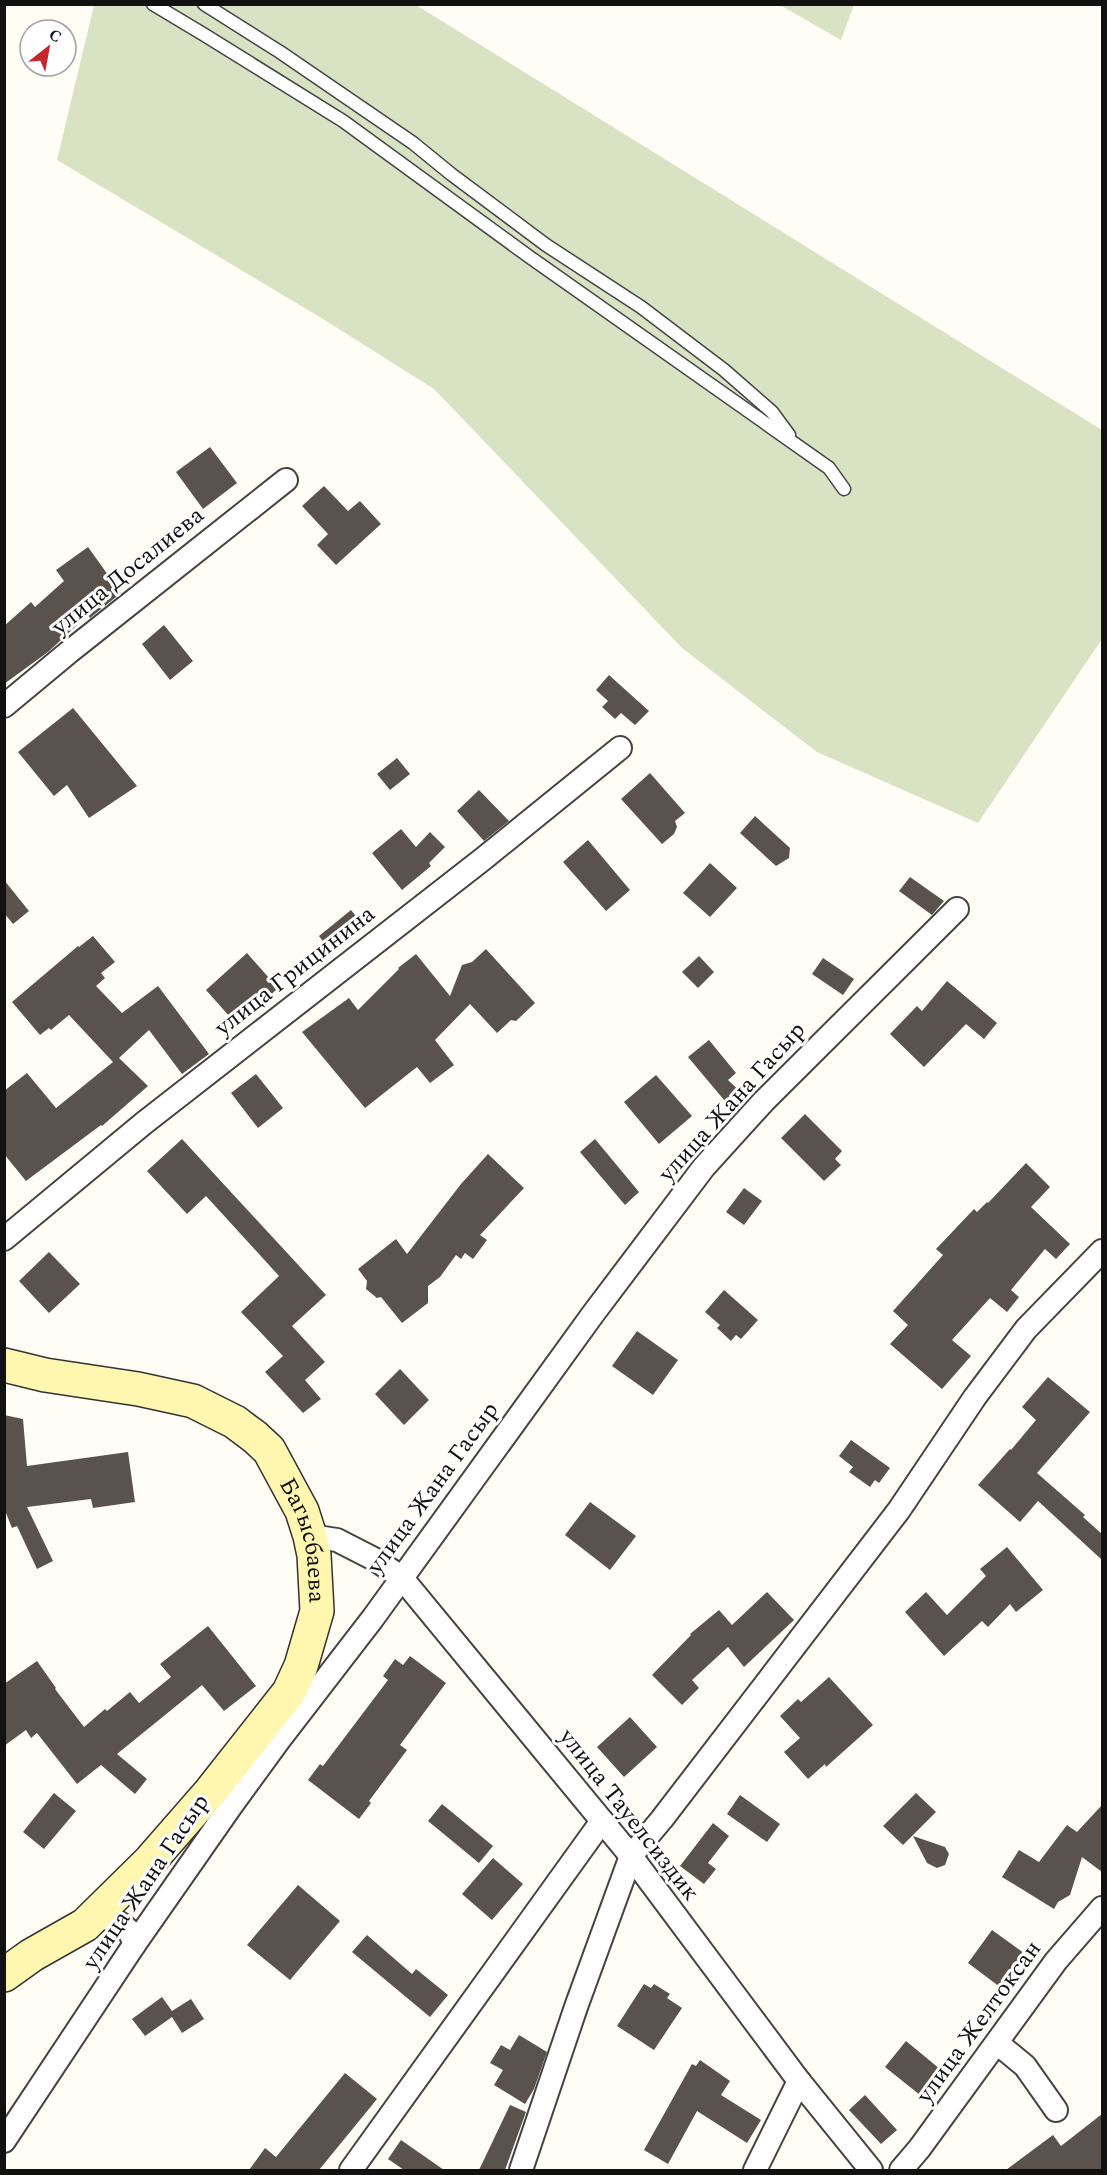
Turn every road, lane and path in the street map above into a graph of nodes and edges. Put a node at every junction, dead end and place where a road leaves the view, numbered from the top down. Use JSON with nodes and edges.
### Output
{"nodes":[{"id":1,"x":153,"y":4,"type":"edge"},
{"id":2,"x":204,"y":4,"type":"edge"},
{"id":3,"x":795,"y":443,"type":"junction"},
{"id":4,"x":286,"y":480,"type":"dead end"},
{"id":5,"x":844,"y":489,"type":"dead end"},
{"id":6,"x":4,"y":706,"type":"edge"},
{"id":7,"x":620,"y":748,"type":"dead end"},
{"id":8,"x":957,"y":909,"type":"dead end"},
{"id":9,"x":4,"y":1239,"type":"edge"},
{"id":10,"x":1102,"y":1251,"type":"edge"},
{"id":11,"x":4,"y":1365,"type":"edge"},
{"id":12,"x":310,"y":1536,"type":"junction"},
{"id":13,"x":401,"y":1577,"type":"junction"},
{"id":14,"x":313,"y":1674,"type":"junction"},
{"id":15,"x":221,"y":1799,"type":"junction"},
{"id":16,"x":602,"y":1821,"type":"junction"},
{"id":17,"x":630,"y":1856,"type":"junction"},
{"id":18,"x":1102,"y":1908,"type":"edge"},
{"id":19,"x":93,"y":1917,"type":"junction"},
{"id":20,"x":135,"y":1945,"type":"junction"},
{"id":21,"x":4,"y":1975,"type":"edge"},
{"id":22,"x":997,"y":2043,"type":"junction"},
{"id":23,"x":799,"y":2081,"type":"junction"},
{"id":24,"x":1056,"y":2110,"type":"dead end"},
{"id":25,"x":4,"y":2141,"type":"edge"},
{"id":26,"x":351,"y":2170,"type":"edge"},
{"id":27,"x":521,"y":2170,"type":"edge"},
{"id":28,"x":754,"y":2170,"type":"edge"},
{"id":29,"x":871,"y":2170,"type":"edge"},
{"id":30,"x":901,"y":2170,"type":"edge"}],
"edges":[{"from":1,"to":3,"type":"lane"},
{"from":2,"to":3,"type":"lane"},
{"from":3,"to":5,"type":"lane"},
{"from":4,"to":6,"type":"street","name":"улица Досалиева"},
{"from":7,"to":9,"type":"street","name":"улица Грицинина"},
{"from":8,"to":13,"type":"street","name":"улица Жана Гасыр"},
{"from":10,"to":17,"type":"street"},
{"from":11,"to":12,"type":"street","name":"Багысбаева"},
{"from":12,"to":13,"type":"street","name":"улица Тауелсиздик"},
{"from":12,"to":14,"type":"street","name":"Багысбаева"},
{"from":13,"to":14,"type":"street","name":"улица Жана Гасыр"},
{"from":13,"to":16,"type":"street","name":"улица Тауелсиздик"},
{"from":14,"to":15,"type":"street","name":"Багысбаева"},
{"from":15,"to":19,"type":"street","name":"Багысбаева"},
{"from":15,"to":20,"type":"street","name":"улица Жана Гасыр"},
{"from":16,"to":17,"type":"street","name":"улица Тауелсиздик"},
{"from":16,"to":26,"type":"street"},
{"from":17,"to":23,"type":"street","name":"улица Тауелсиздик"},
{"from":17,"to":27,"type":"street"},
{"from":18,"to":22,"type":"street","name":"улица Желтоксан"},
{"from":19,"to":20,"type":"street"},
{"from":19,"to":21,"type":"street","name":"Багысбаева"},
{"from":20,"to":25,"type":"street","name":"улица Жана Гасыр"},
{"from":22,"to":24,"type":"street"},
{"from":22,"to":30,"type":"street","name":"улица Желтоксан"},
{"from":23,"to":28,"type":"street"},
{"from":23,"to":29,"type":"street","name":"улица Тауелсиздик"}]}
